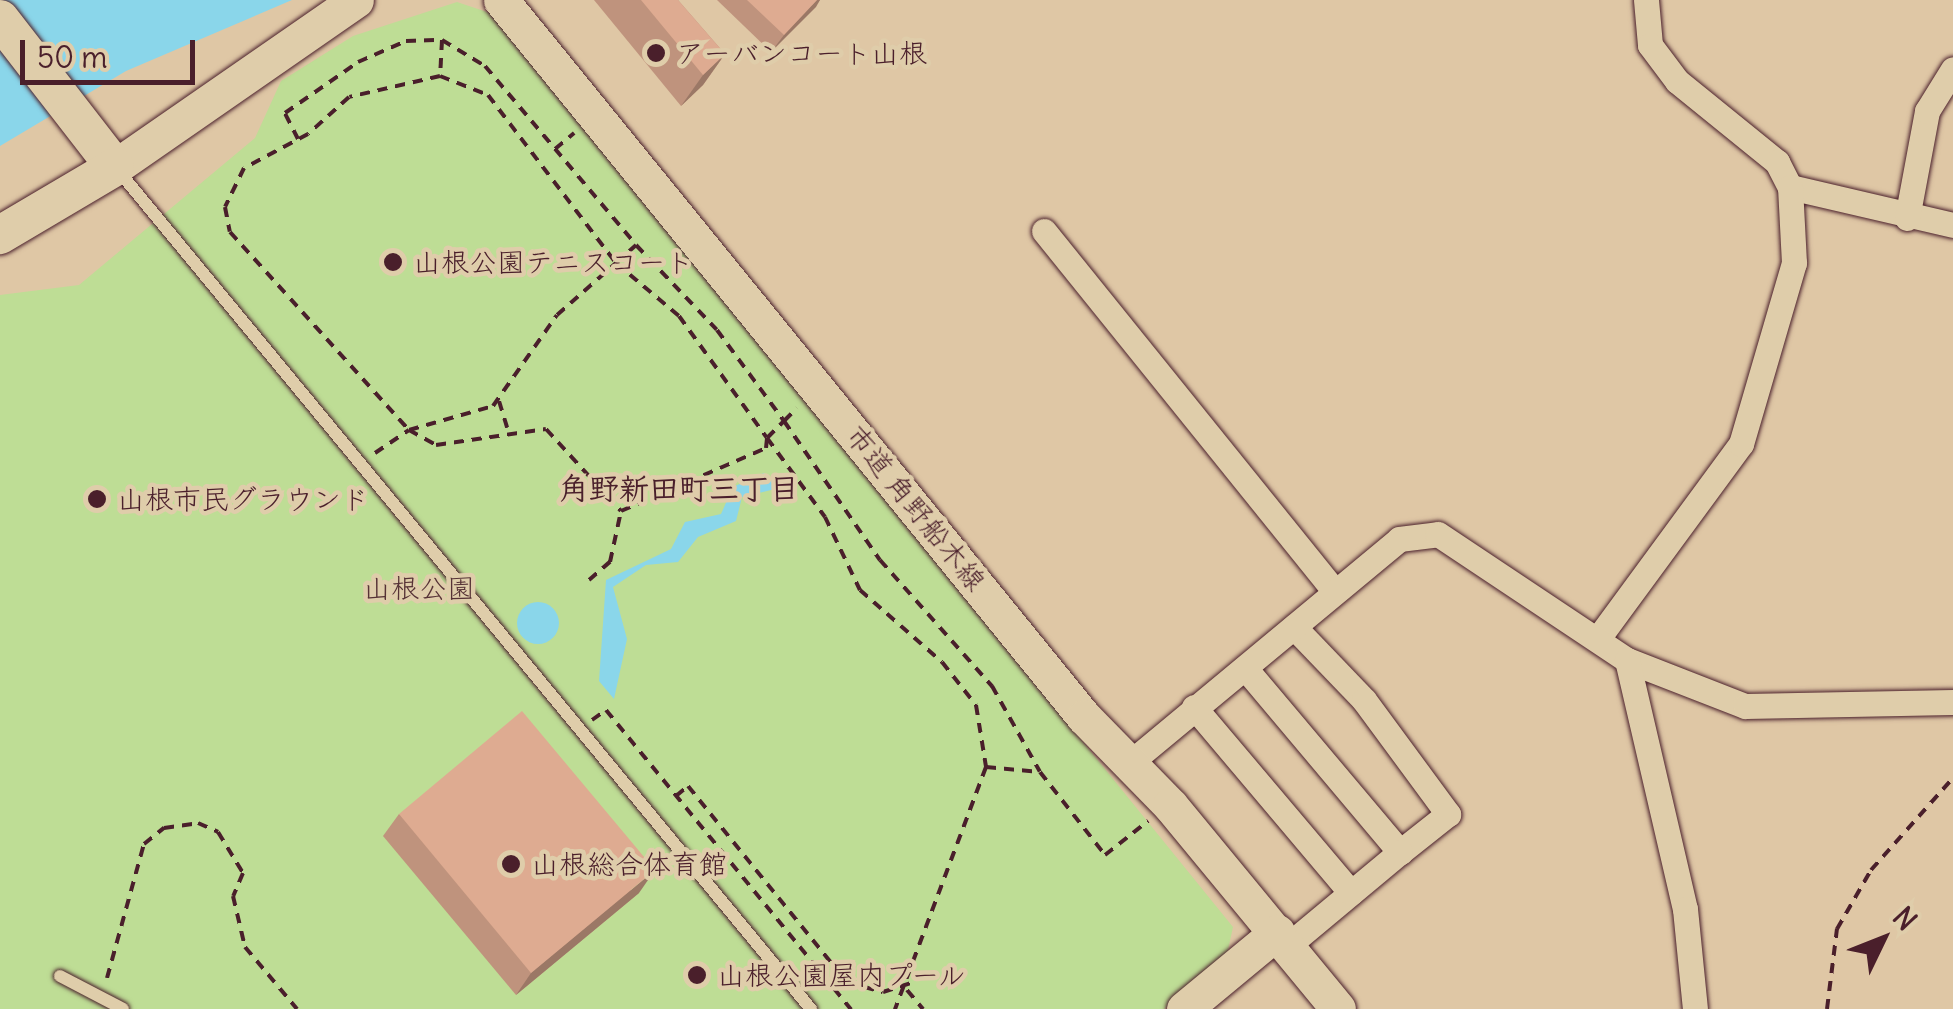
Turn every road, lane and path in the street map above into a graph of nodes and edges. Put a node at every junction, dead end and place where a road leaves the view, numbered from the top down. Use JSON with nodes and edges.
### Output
{"nodes":[{"id":1,"x":356,"y":0,"type":"edge"},
{"id":2,"x":500,"y":0,"type":"edge"},
{"id":3,"x":1646,"y":0,"type":"edge"},
{"id":4,"x":0,"y":19,"type":"edge"},
{"id":5,"x":442,"y":40,"type":"junction"},
{"id":6,"x":1953,"y":69,"type":"edge"},
{"id":7,"x":440,"y":76,"type":"junction"},
{"id":8,"x":298,"y":139,"type":"junction"},
{"id":9,"x":115,"y":167,"type":"junction"},
{"id":10,"x":1790,"y":187,"type":"junction"},
{"id":11,"x":1907,"y":218,"type":"junction"},
{"id":12,"x":1953,"y":225,"type":"edge"},
{"id":13,"x":1044,"y":231,"type":"dead end"},
{"id":14,"x":0,"y":234,"type":"edge"},
{"id":15,"x":636,"y":245,"type":"junction"},
{"id":16,"x":616,"y":263,"type":"junction"},
{"id":17,"x":499,"y":401,"type":"junction"},
{"id":18,"x":784,"y":421,"type":"junction"},
{"id":19,"x":507,"y":428,"type":"junction"},
{"id":20,"x":409,"y":430,"type":"junction"},
{"id":21,"x":768,"y":438,"type":"junction"},
{"id":22,"x":359,"y":464,"type":"junction"},
{"id":23,"x":621,"y":510,"type":"junction"},
{"id":24,"x":588,"y":580,"type":"dead end"},
{"id":25,"x":1335,"y":591,"type":"junction"},
{"id":26,"x":1294,"y":626,"type":"junction"},
{"id":27,"x":1600,"y":637,"type":"junction"},
{"id":28,"x":1628,"y":660,"type":"junction"},
{"id":29,"x":1245,"y":668,"type":"junction"},
{"id":30,"x":1953,"y":702,"type":"edge"},
{"id":31,"x":1194,"y":707,"type":"junction"},
{"id":32,"x":581,"y":730,"type":"junction"},
{"id":33,"x":1132,"y":761,"type":"junction"},
{"id":34,"x":986,"y":767,"type":"junction"},
{"id":35,"x":1040,"y":772,"type":"junction"},
{"id":36,"x":1953,"y":778,"type":"edge"},
{"id":37,"x":676,"y":796,"type":"junction"},
{"id":38,"x":1170,"y":805,"type":"junction"},
{"id":39,"x":1400,"y":852,"type":"junction"},
{"id":40,"x":1351,"y":893,"type":"junction"},
{"id":41,"x":1282,"y":939,"type":"junction"},
{"id":42,"x":60,"y":976,"type":"dead end"},
{"id":43,"x":911,"y":983,"type":"junction"},
{"id":44,"x":907,"y":990,"type":"junction"},
{"id":45,"x":101,"y":998,"type":"junction"},
{"id":46,"x":123,"y":1009,"type":"edge"},
{"id":47,"x":296,"y":1009,"type":"edge"},
{"id":48,"x":810,"y":1009,"type":"edge"},
{"id":49,"x":852,"y":1009,"type":"edge"},
{"id":50,"x":894,"y":1009,"type":"edge"},
{"id":51,"x":923,"y":1009,"type":"edge"},
{"id":52,"x":1184,"y":1009,"type":"edge"},
{"id":53,"x":1338,"y":1009,"type":"edge"},
{"id":54,"x":1695,"y":1009,"type":"edge"},
{"id":55,"x":1826,"y":1009,"type":"edge"}],
"edges":[{"from":1,"to":9,"type":"street"},
{"from":2,"to":33,"type":"street","name":"市道 角野船木線"},
{"from":3,"to":10,"type":"street"},
{"from":4,"to":9,"type":"main road"},
{"from":5,"to":7,"type":"path"},
{"from":5,"to":8,"type":"path"},
{"from":5,"to":15,"type":"path"},
{"from":6,"to":11,"type":"street"},
{"from":7,"to":8,"type":"path"},
{"from":7,"to":16,"type":"path"},
{"from":8,"to":20,"type":"path"},
{"from":9,"to":14,"type":"main road"},
{"from":9,"to":22,"type":"lane"},
{"from":10,"to":11,"type":"street"},
{"from":10,"to":27,"type":"street"},
{"from":11,"to":12,"type":"street"},
{"from":13,"to":25,"type":"street"},
{"from":15,"to":16,"type":"path"},
{"from":15,"to":18,"type":"path"},
{"from":16,"to":17,"type":"path"},
{"from":16,"to":21,"type":"path"},
{"from":17,"to":19,"type":"path"},
{"from":17,"to":20,"type":"path"},
{"from":18,"to":21,"type":"path"},
{"from":18,"to":35,"type":"path"},
{"from":19,"to":20,"type":"path"},
{"from":19,"to":23,"type":"path"},
{"from":20,"to":22,"type":"path"},
{"from":21,"to":23,"type":"path"},
{"from":21,"to":34,"type":"path"},
{"from":22,"to":32,"type":"lane"},
{"from":23,"to":24,"type":"path"},
{"from":25,"to":26,"type":"street"},
{"from":25,"to":27,"type":"street"},
{"from":26,"to":29,"type":"street"},
{"from":26,"to":39,"type":"street"},
{"from":27,"to":28,"type":"street"},
{"from":28,"to":30,"type":"street"},
{"from":28,"to":54,"type":"street"},
{"from":29,"to":31,"type":"street"},
{"from":29,"to":39,"type":"street"},
{"from":31,"to":33,"type":"street"},
{"from":31,"to":40,"type":"street"},
{"from":32,"to":37,"type":"path"},
{"from":32,"to":48,"type":"lane"},
{"from":33,"to":38,"type":"street","name":"市道 角野船木線"},
{"from":34,"to":35,"type":"path"},
{"from":34,"to":43,"type":"path"},
{"from":35,"to":38,"type":"path"},
{"from":36,"to":55,"type":"path"},
{"from":37,"to":43,"type":"path"},
{"from":37,"to":49,"type":"path"},
{"from":38,"to":41,"type":"street","name":"市道 角野船木線"},
{"from":39,"to":40,"type":"street"},
{"from":40,"to":41,"type":"street"},
{"from":41,"to":52,"type":"street"},
{"from":41,"to":53,"type":"street","name":"市道 角野船木線"},
{"from":42,"to":45,"type":"lane"},
{"from":43,"to":44,"type":"path"},
{"from":44,"to":50,"type":"path"},
{"from":44,"to":51,"type":"path"},
{"from":45,"to":46,"type":"lane"},
{"from":45,"to":47,"type":"path"}]}
